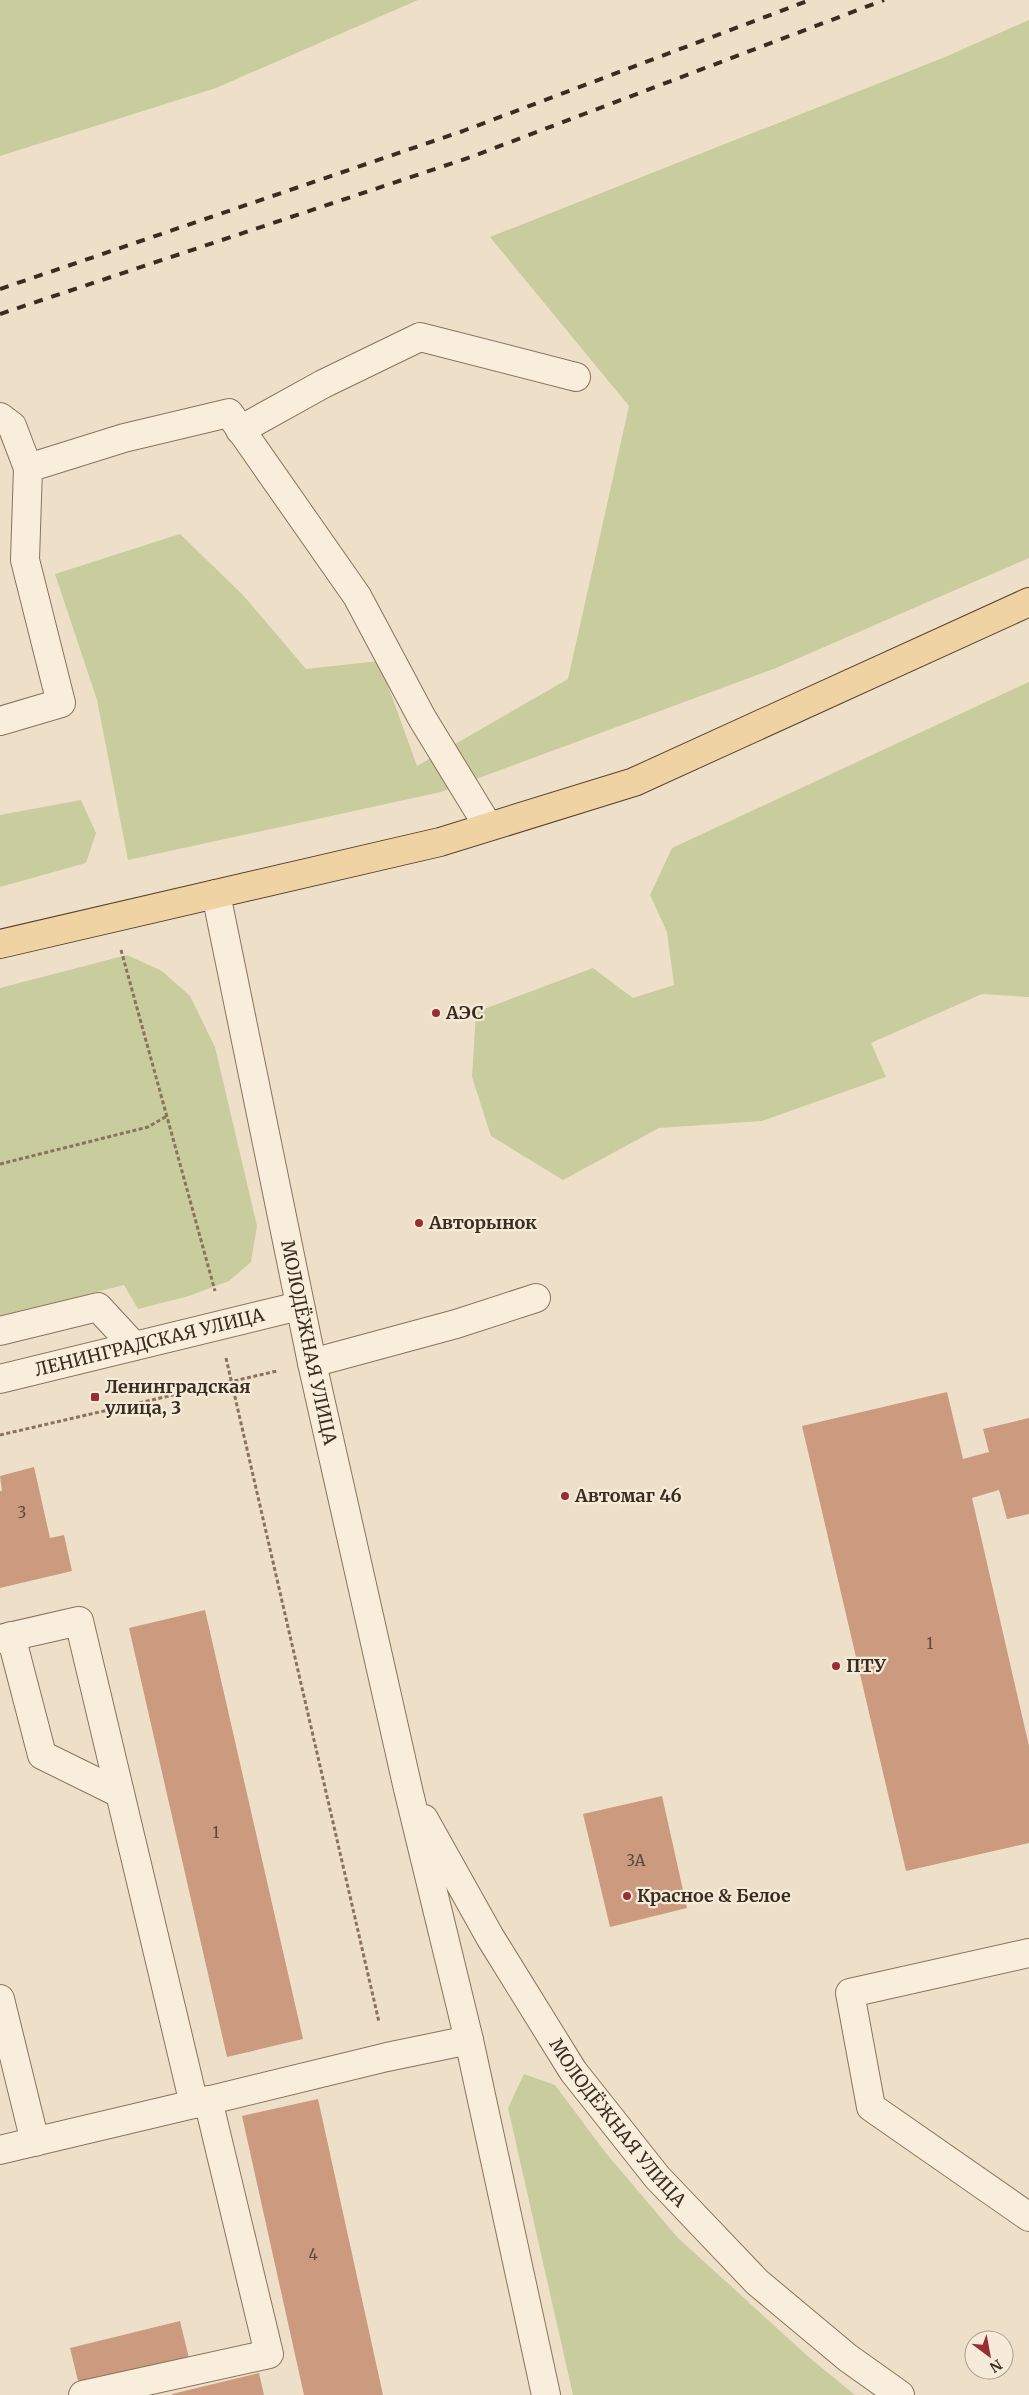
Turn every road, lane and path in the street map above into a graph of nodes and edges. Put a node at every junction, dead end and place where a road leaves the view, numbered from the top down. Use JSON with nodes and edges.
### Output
{"nodes":[{"id":1,"x":576,"y":377,"type":"dead end"},
{"id":2,"x":0,"y":417,"type":"edge"},
{"id":3,"x":240,"y":430,"type":"junction"},
{"id":4,"x":28,"y":468,"type":"junction"},
{"id":5,"x":1029,"y":602,"type":"edge"},
{"id":6,"x":0,"y":721,"type":"edge"},
{"id":7,"x":488,"y":826,"type":"junction"},
{"id":8,"x":216,"y":894,"type":"junction"},
{"id":9,"x":113,"y":918,"type":"junction"},
{"id":10,"x":0,"y":944,"type":"edge"},
{"id":11,"x":166,"y":1116,"type":"junction"},
{"id":12,"x":0,"y":1164,"type":"edge"},
{"id":13,"x":536,"y":1298,"type":"dead end"},
{"id":14,"x":299,"y":1306,"type":"junction"},
{"id":15,"x":225,"y":1325,"type":"junction"},
{"id":16,"x":0,"y":1331,"type":"edge"},
{"id":17,"x":134,"y":1346,"type":"junction"},
{"id":18,"x":312,"y":1363,"type":"junction"},
{"id":19,"x":0,"y":1379,"type":"edge"},
{"id":20,"x":232,"y":1382,"type":"junction"},
{"id":21,"x":0,"y":1435,"type":"edge"},
{"id":22,"x":6,"y":1638,"type":"edge"},
{"id":23,"x":408,"y":1789,"type":"junction"},
{"id":24,"x":119,"y":1793,"type":"junction"},
{"id":25,"x":1029,"y":1953,"type":"edge"},
{"id":26,"x":0,"y":1999,"type":"edge"},
{"id":27,"x":469,"y":2040,"type":"junction"},
{"id":28,"x":387,"y":2057,"type":"junction"},
{"id":29,"x":201,"y":2102,"type":"junction"},
{"id":30,"x":35,"y":2142,"type":"junction"},
{"id":31,"x":0,"y":2150,"type":"edge"},
{"id":32,"x":1029,"y":2217,"type":"edge"},
{"id":33,"x":83,"y":2395,"type":"edge"},
{"id":34,"x":546,"y":2395,"type":"edge"},
{"id":35,"x":900,"y":2395,"type":"edge"}],
"edges":[{"from":1,"to":3,"type":"street"},
{"from":2,"to":4,"type":"street"},
{"from":3,"to":4,"type":"street"},
{"from":3,"to":7,"type":"street"},
{"from":4,"to":6,"type":"street"},
{"from":5,"to":7,"type":"main road"},
{"from":7,"to":8,"type":"main road"},
{"from":8,"to":9,"type":"main road"},
{"from":8,"to":14,"type":"street","name":"МОЛОДЁЖНАЯ УЛИЦА"},
{"from":9,"to":10,"type":"main road"},
{"from":9,"to":11,"type":"path"},
{"from":11,"to":12,"type":"path"},
{"from":11,"to":15,"type":"path"},
{"from":13,"to":18,"type":"street"},
{"from":14,"to":15,"type":"street","name":"ЛЕНИНГРАДСКАЯ УЛИЦА"},
{"from":14,"to":18,"type":"street","name":"МОЛОДЁЖНАЯ УЛИЦА"},
{"from":15,"to":17,"type":"street","name":"ЛЕНИНГРАДСКАЯ УЛИЦА"},
{"from":15,"to":20,"type":"path"},
{"from":16,"to":17,"type":"street"},
{"from":17,"to":19,"type":"street","name":"ЛЕНИНГРАДСКАЯ УЛИЦА"},
{"from":18,"to":20,"type":"path"},
{"from":18,"to":23,"type":"street","name":"МОЛОДЁЖНАЯ УЛИЦА"},
{"from":20,"to":21,"type":"path"},
{"from":20,"to":28,"type":"path"},
{"from":22,"to":24,"type":"street"},
{"from":22,"to":24,"type":"street"},
{"from":23,"to":27,"type":"street","name":"МОЛОДЁЖНАЯ УЛИЦА"},
{"from":23,"to":35,"type":"street","name":"МОЛОДЁЖНАЯ УЛИЦА"},
{"from":24,"to":29,"type":"street"},
{"from":25,"to":32,"type":"street"},
{"from":26,"to":30,"type":"street"},
{"from":27,"to":28,"type":"street"},
{"from":27,"to":34,"type":"street","name":"МОЛОДЁЖНАЯ УЛИЦА"},
{"from":28,"to":29,"type":"street"},
{"from":29,"to":30,"type":"street"},
{"from":29,"to":33,"type":"street"},
{"from":30,"to":31,"type":"street"}]}
